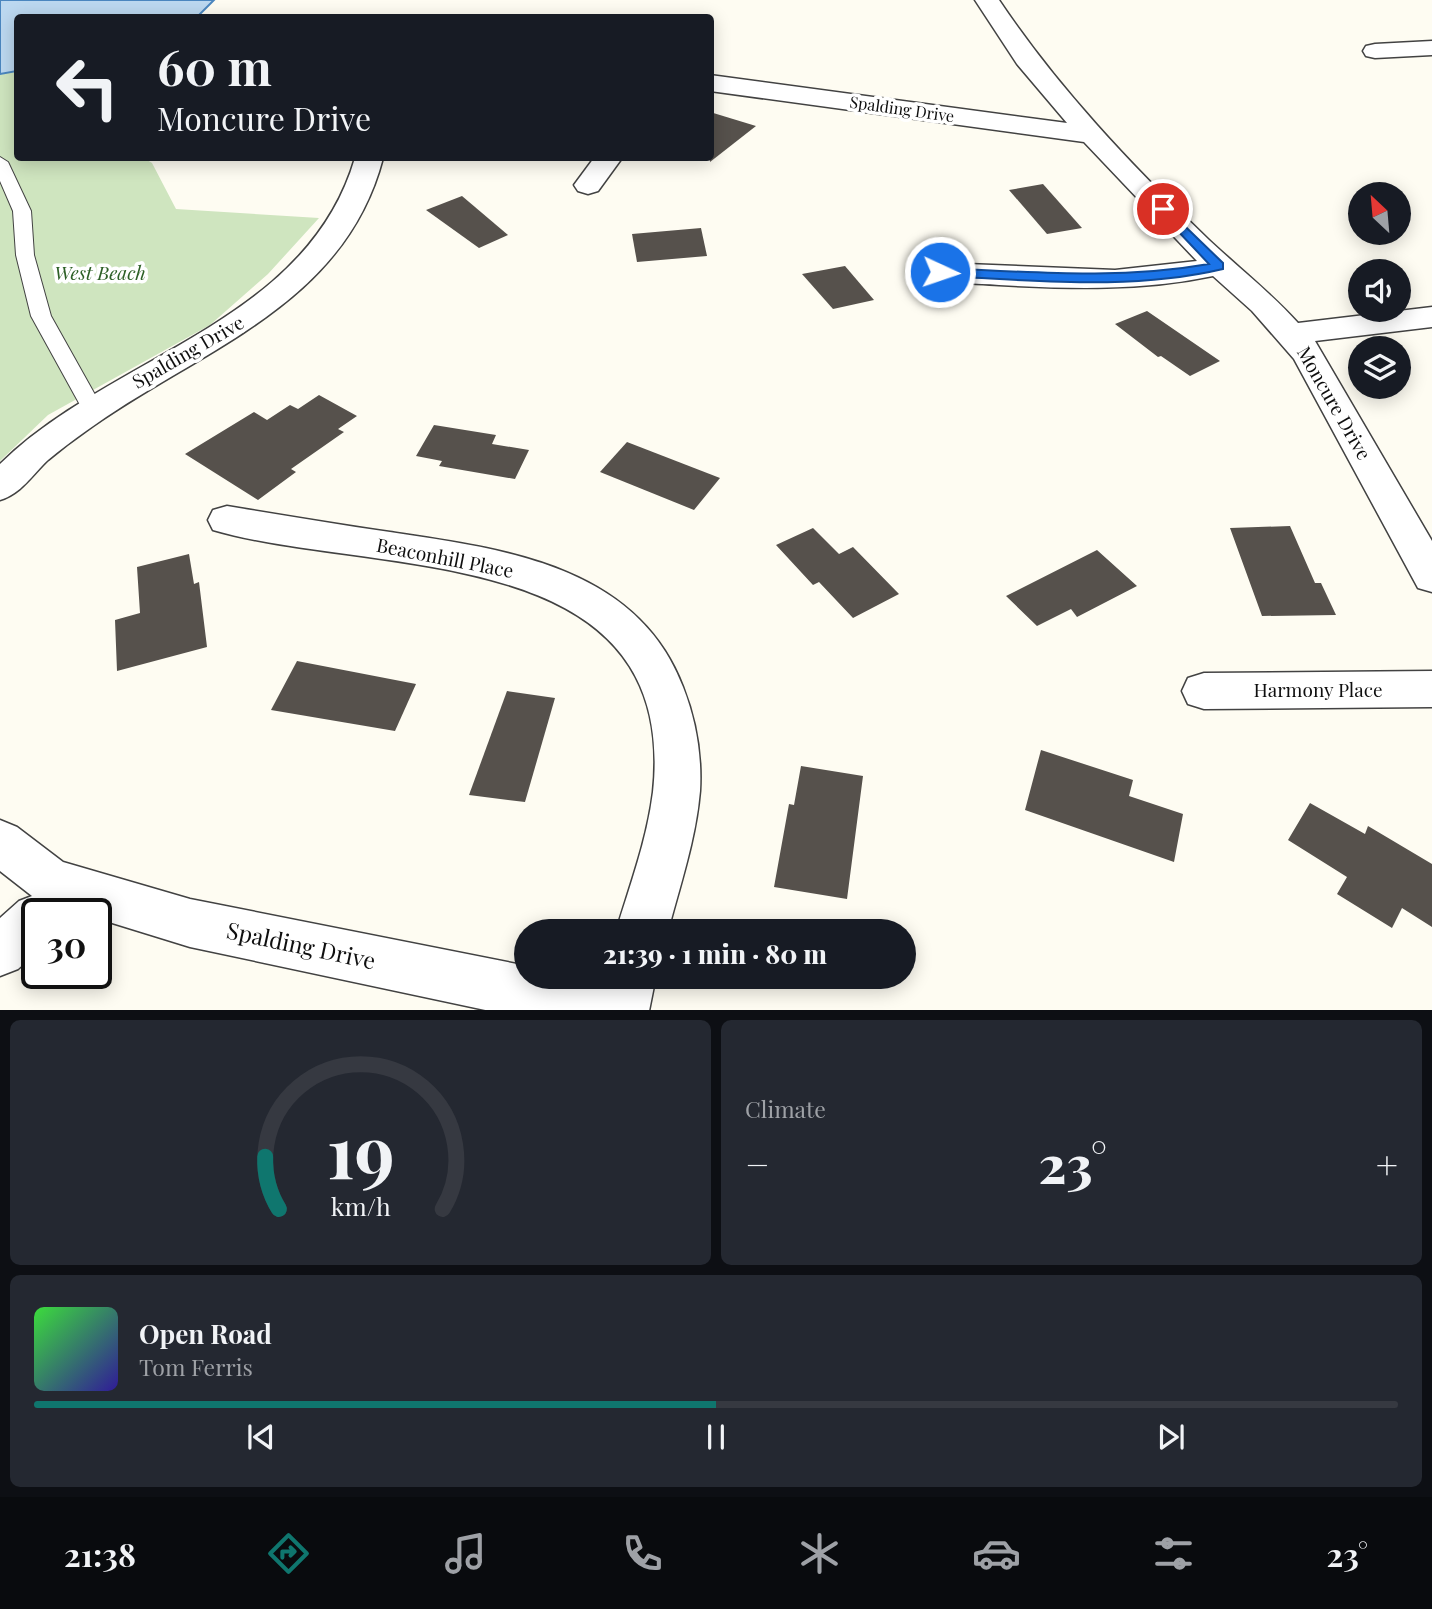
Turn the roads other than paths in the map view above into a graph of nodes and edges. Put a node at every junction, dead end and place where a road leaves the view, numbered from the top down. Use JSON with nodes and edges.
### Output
{"nodes":[{"id":1,"x":987,"y":0,"type":"edge"},
{"id":2,"x":1432,"y":48,"type":"edge"},
{"id":3,"x":1375,"y":51,"type":"dead end"},
{"id":4,"x":714,"y":84,"type":"edge"},
{"id":5,"x":1093,"y":135,"type":"junction"},
{"id":6,"x":368,"y":161,"type":"edge"},
{"id":7,"x":606,"y":161,"type":"edge"},
{"id":8,"x":0,"y":162,"type":"edge"},
{"id":9,"x":588,"y":185,"type":"dead end"},
{"id":10,"x":1218,"y":266,"type":"junction"},
{"id":11,"x":940,"y":272,"type":"dead end"},
{"id":12,"x":1432,"y":317,"type":"edge"},
{"id":13,"x":1293,"y":334,"type":"junction"},
{"id":14,"x":92,"y":409,"type":"junction"},
{"id":15,"x":0,"y":487,"type":"edge"},
{"id":16,"x":227,"y":520,"type":"dead end"},
{"id":17,"x":1432,"y":577,"type":"edge"},
{"id":18,"x":1432,"y":690,"type":"edge"},
{"id":19,"x":1204,"y":691,"type":"dead end"},
{"id":20,"x":0,"y":842,"type":"edge"},
{"id":21,"x":50,"y":898,"type":"edge"},
{"id":22,"x":112,"y":914,"type":"edge"},
{"id":23,"x":645,"y":919,"type":"edge"},
{"id":24,"x":21,"y":933,"type":"edge"},
{"id":25,"x":0,"y":951,"type":"edge"},
{"id":26,"x":626,"y":989,"type":"edge"},
{"id":27,"x":619,"y":1010,"type":"edge"}],
"edges":[{"from":1,"to":5,"type":"street","name":"Moncure Drive"},
{"from":2,"to":3,"type":"street"},
{"from":4,"to":5,"type":"street","name":"Spalding Drive"},
{"from":5,"to":10,"type":"street","name":"Moncure Drive"},
{"from":6,"to":14,"type":"street","name":"Spalding Drive"},
{"from":7,"to":9,"type":"street"},
{"from":8,"to":14,"type":"lane"},
{"from":10,"to":11,"type":"street"},
{"from":10,"to":13,"type":"street","name":"Moncure Drive"},
{"from":12,"to":13,"type":"street"},
{"from":13,"to":17,"type":"street","name":"Moncure Drive"},
{"from":14,"to":15,"type":"street","name":"Spalding Drive"},
{"from":16,"to":23,"type":"street","name":"Beaconhill Place"},
{"from":18,"to":19,"type":"street","name":"Harmony Place"},
{"from":20,"to":21,"type":"street","name":"Spalding Drive"},
{"from":22,"to":27,"type":"street","name":"Spalding Drive"},
{"from":24,"to":25,"type":"street"},
{"from":26,"to":27,"type":"street"}]}
